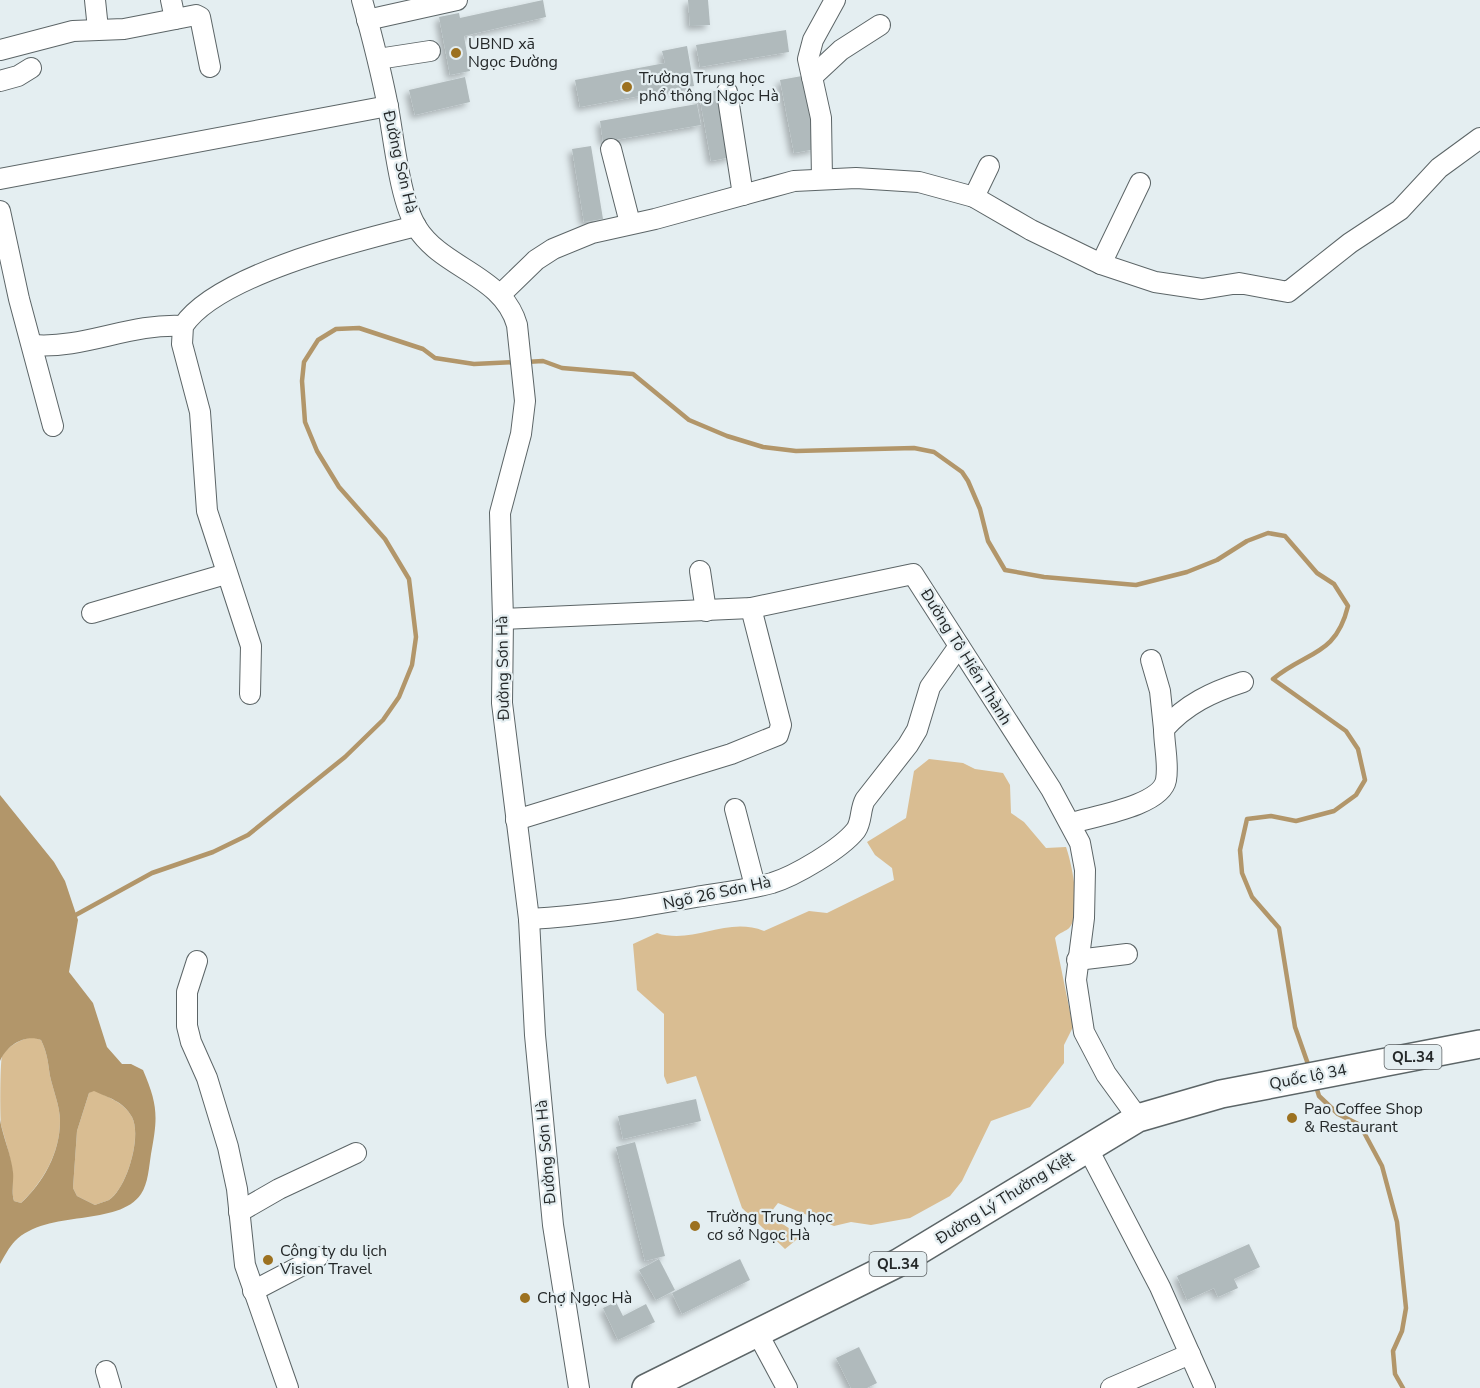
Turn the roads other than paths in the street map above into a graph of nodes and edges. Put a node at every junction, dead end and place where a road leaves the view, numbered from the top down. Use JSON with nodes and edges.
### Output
{"nodes":[{"id":1,"x":95,"y":0,"type":"edge"},
{"id":2,"x":171,"y":0,"type":"edge"},
{"id":3,"x":362,"y":0,"type":"edge"},
{"id":4,"x":457,"y":0,"type":"edge"},
{"id":5,"x":835,"y":0,"type":"edge"},
{"id":6,"x":409,"y":5,"type":"edge"},
{"id":7,"x":175,"y":19,"type":"junction"},
{"id":8,"x":368,"y":20,"type":"junction"},
{"id":9,"x":880,"y":25,"type":"dead end"},
{"id":10,"x":98,"y":29,"type":"junction"},
{"id":11,"x":0,"y":50,"type":"edge"},
{"id":12,"x":430,"y":51,"type":"dead end"},
{"id":13,"x":378,"y":59,"type":"junction"},
{"id":14,"x":31,"y":68,"type":"dead end"},
{"id":15,"x":210,"y":68,"type":"dead end"},
{"id":16,"x":812,"y":77,"type":"junction"},
{"id":17,"x":0,"y":81,"type":"edge"},
{"id":18,"x":727,"y":92,"type":"dead end"},
{"id":19,"x":388,"y":106,"type":"junction"},
{"id":20,"x":1480,"y":138,"type":"edge"},
{"id":21,"x":611,"y":149,"type":"dead end"},
{"id":22,"x":989,"y":166,"type":"dead end"},
{"id":23,"x":0,"y":179,"type":"edge"},
{"id":24,"x":822,"y":179,"type":"junction"},
{"id":25,"x":1140,"y":183,"type":"dead end"},
{"id":26,"x":743,"y":195,"type":"junction"},
{"id":27,"x":974,"y":197,"type":"junction"},
{"id":28,"x":0,"y":211,"type":"edge"},
{"id":29,"x":630,"y":223,"type":"junction"},
{"id":30,"x":416,"y":226,"type":"junction"},
{"id":31,"x":1101,"y":264,"type":"junction"},
{"id":32,"x":501,"y":294,"type":"junction"},
{"id":33,"x":183,"y":326,"type":"junction"},
{"id":34,"x":33,"y":345,"type":"junction"},
{"id":35,"x":53,"y":426,"type":"dead end"},
{"id":36,"x":700,"y":571,"type":"dead end"},
{"id":37,"x":226,"y":574,"type":"junction"},
{"id":38,"x":751,"y":608,"type":"junction"},
{"id":39,"x":706,"y":610,"type":"junction"},
{"id":40,"x":92,"y":613,"type":"dead end"},
{"id":41,"x":503,"y":619,"type":"junction"},
{"id":42,"x":959,"y":646,"type":"junction"},
{"id":43,"x":1151,"y":660,"type":"dead end"},
{"id":44,"x":1243,"y":682,"type":"dead end"},
{"id":45,"x":250,"y":694,"type":"dead end"},
{"id":46,"x":1164,"y":729,"type":"junction"},
{"id":47,"x":735,"y":808,"type":"dead end"},
{"id":48,"x":516,"y":820,"type":"junction"},
{"id":49,"x":1072,"y":823,"type":"junction"},
{"id":50,"x":755,"y":886,"type":"junction"},
{"id":51,"x":529,"y":919,"type":"junction"},
{"id":52,"x":1126,"y":954,"type":"dead end"},
{"id":53,"x":1077,"y":960,"type":"junction"},
{"id":54,"x":197,"y":961,"type":"dead end"},
{"id":55,"x":1480,"y":1044,"type":"edge"},
{"id":56,"x":1138,"y":1118,"type":"junction"},
{"id":57,"x":1087,"y":1147,"type":"junction"},
{"id":58,"x":356,"y":1154,"type":"dead end"},
{"id":59,"x":239,"y":1212,"type":"junction"},
{"id":60,"x":318,"y":1257,"type":"dead end"},
{"id":61,"x":253,"y":1291,"type":"junction"},
{"id":62,"x":758,"y":1334,"type":"junction"},
{"id":63,"x":1190,"y":1354,"type":"junction"},
{"id":64,"x":1135,"y":1383,"type":"edge"},
{"id":65,"x":288,"y":1388,"type":"edge"},
{"id":66,"x":579,"y":1388,"type":"edge"},
{"id":67,"x":646,"y":1388,"type":"edge"},
{"id":68,"x":787,"y":1388,"type":"edge"},
{"id":69,"x":1111,"y":1388,"type":"edge"},
{"id":70,"x":1205,"y":1388,"type":"edge"}],
"edges":[{"from":1,"to":10,"type":"street"},
{"from":2,"to":7,"type":"street"},
{"from":3,"to":8,"type":"street","name":"Đường Sơn Hà"},
{"from":4,"to":6,"type":"street"},
{"from":5,"to":16,"type":"street"},
{"from":6,"to":8,"type":"street"},
{"from":7,"to":10,"type":"street"},
{"from":7,"to":15,"type":"street"},
{"from":8,"to":13,"type":"street","name":"Đường Sơn Hà"},
{"from":9,"to":16,"type":"street"},
{"from":10,"to":11,"type":"street"},
{"from":12,"to":13,"type":"street"},
{"from":13,"to":19,"type":"street","name":"Đường Sơn Hà"},
{"from":14,"to":17,"type":"street"},
{"from":16,"to":24,"type":"street"},
{"from":18,"to":26,"type":"street"},
{"from":19,"to":23,"type":"street"},
{"from":19,"to":30,"type":"street","name":"Đường Sơn Hà"},
{"from":20,"to":31,"type":"street"},
{"from":21,"to":29,"type":"street"},
{"from":22,"to":27,"type":"street"},
{"from":24,"to":26,"type":"street"},
{"from":24,"to":27,"type":"street"},
{"from":25,"to":31,"type":"street"},
{"from":26,"to":29,"type":"street"},
{"from":27,"to":31,"type":"street"},
{"from":28,"to":34,"type":"street"},
{"from":29,"to":32,"type":"street"},
{"from":30,"to":32,"type":"street","name":"Đường Sơn Hà"},
{"from":30,"to":33,"type":"street"},
{"from":32,"to":41,"type":"street","name":"Đường Sơn Hà"},
{"from":33,"to":34,"type":"street"},
{"from":33,"to":37,"type":"street"},
{"from":34,"to":35,"type":"street"},
{"from":36,"to":39,"type":"street"},
{"from":37,"to":40,"type":"street"},
{"from":37,"to":45,"type":"street"},
{"from":38,"to":39,"type":"street","name":"Đường Tô Hiến Thành"},
{"from":38,"to":42,"type":"street","name":"Đường Tô Hiến Thành"},
{"from":38,"to":48,"type":"street"},
{"from":39,"to":41,"type":"street","name":"Đường Tô Hiến Thành"},
{"from":41,"to":48,"type":"street","name":"Đường Sơn Hà"},
{"from":42,"to":49,"type":"street","name":"Đường Tô Hiến Thành"},
{"from":42,"to":50,"type":"street","name":"Ngõ 26 Sơn Hà"},
{"from":43,"to":46,"type":"street"},
{"from":44,"to":46,"type":"street"},
{"from":46,"to":49,"type":"street"},
{"from":47,"to":50,"type":"street"},
{"from":48,"to":51,"type":"street","name":"Đường Sơn Hà"},
{"from":49,"to":53,"type":"street","name":"Đường Tô Hiến Thành"},
{"from":50,"to":51,"type":"street","name":"Ngõ 26 Sơn Hà"},
{"from":51,"to":66,"type":"street","name":"Đường Sơn Hà"},
{"from":52,"to":53,"type":"street"},
{"from":53,"to":56,"type":"street","name":"Đường Tô Hiến Thành"},
{"from":54,"to":59,"type":"street"},
{"from":55,"to":56,"type":"highway","name":"Quốc lộ 34","number":"QL.34"},
{"from":56,"to":57,"type":"highway","name":"Đường Lý Thường Kiệt","number":"QL.34"},
{"from":57,"to":62,"type":"highway","name":"Đường Lý Thường Kiệt","number":"QL.34"},
{"from":57,"to":63,"type":"street"},
{"from":58,"to":59,"type":"street"},
{"from":59,"to":61,"type":"street"},
{"from":60,"to":61,"type":"street"},
{"from":61,"to":65,"type":"street"},
{"from":62,"to":67,"type":"highway","name":"Đường Lý Thường Kiệt","number":"QL.34"},
{"from":62,"to":68,"type":"street"},
{"from":63,"to":64,"type":"street"},
{"from":63,"to":70,"type":"street"},
{"from":64,"to":69,"type":"street"}]}
